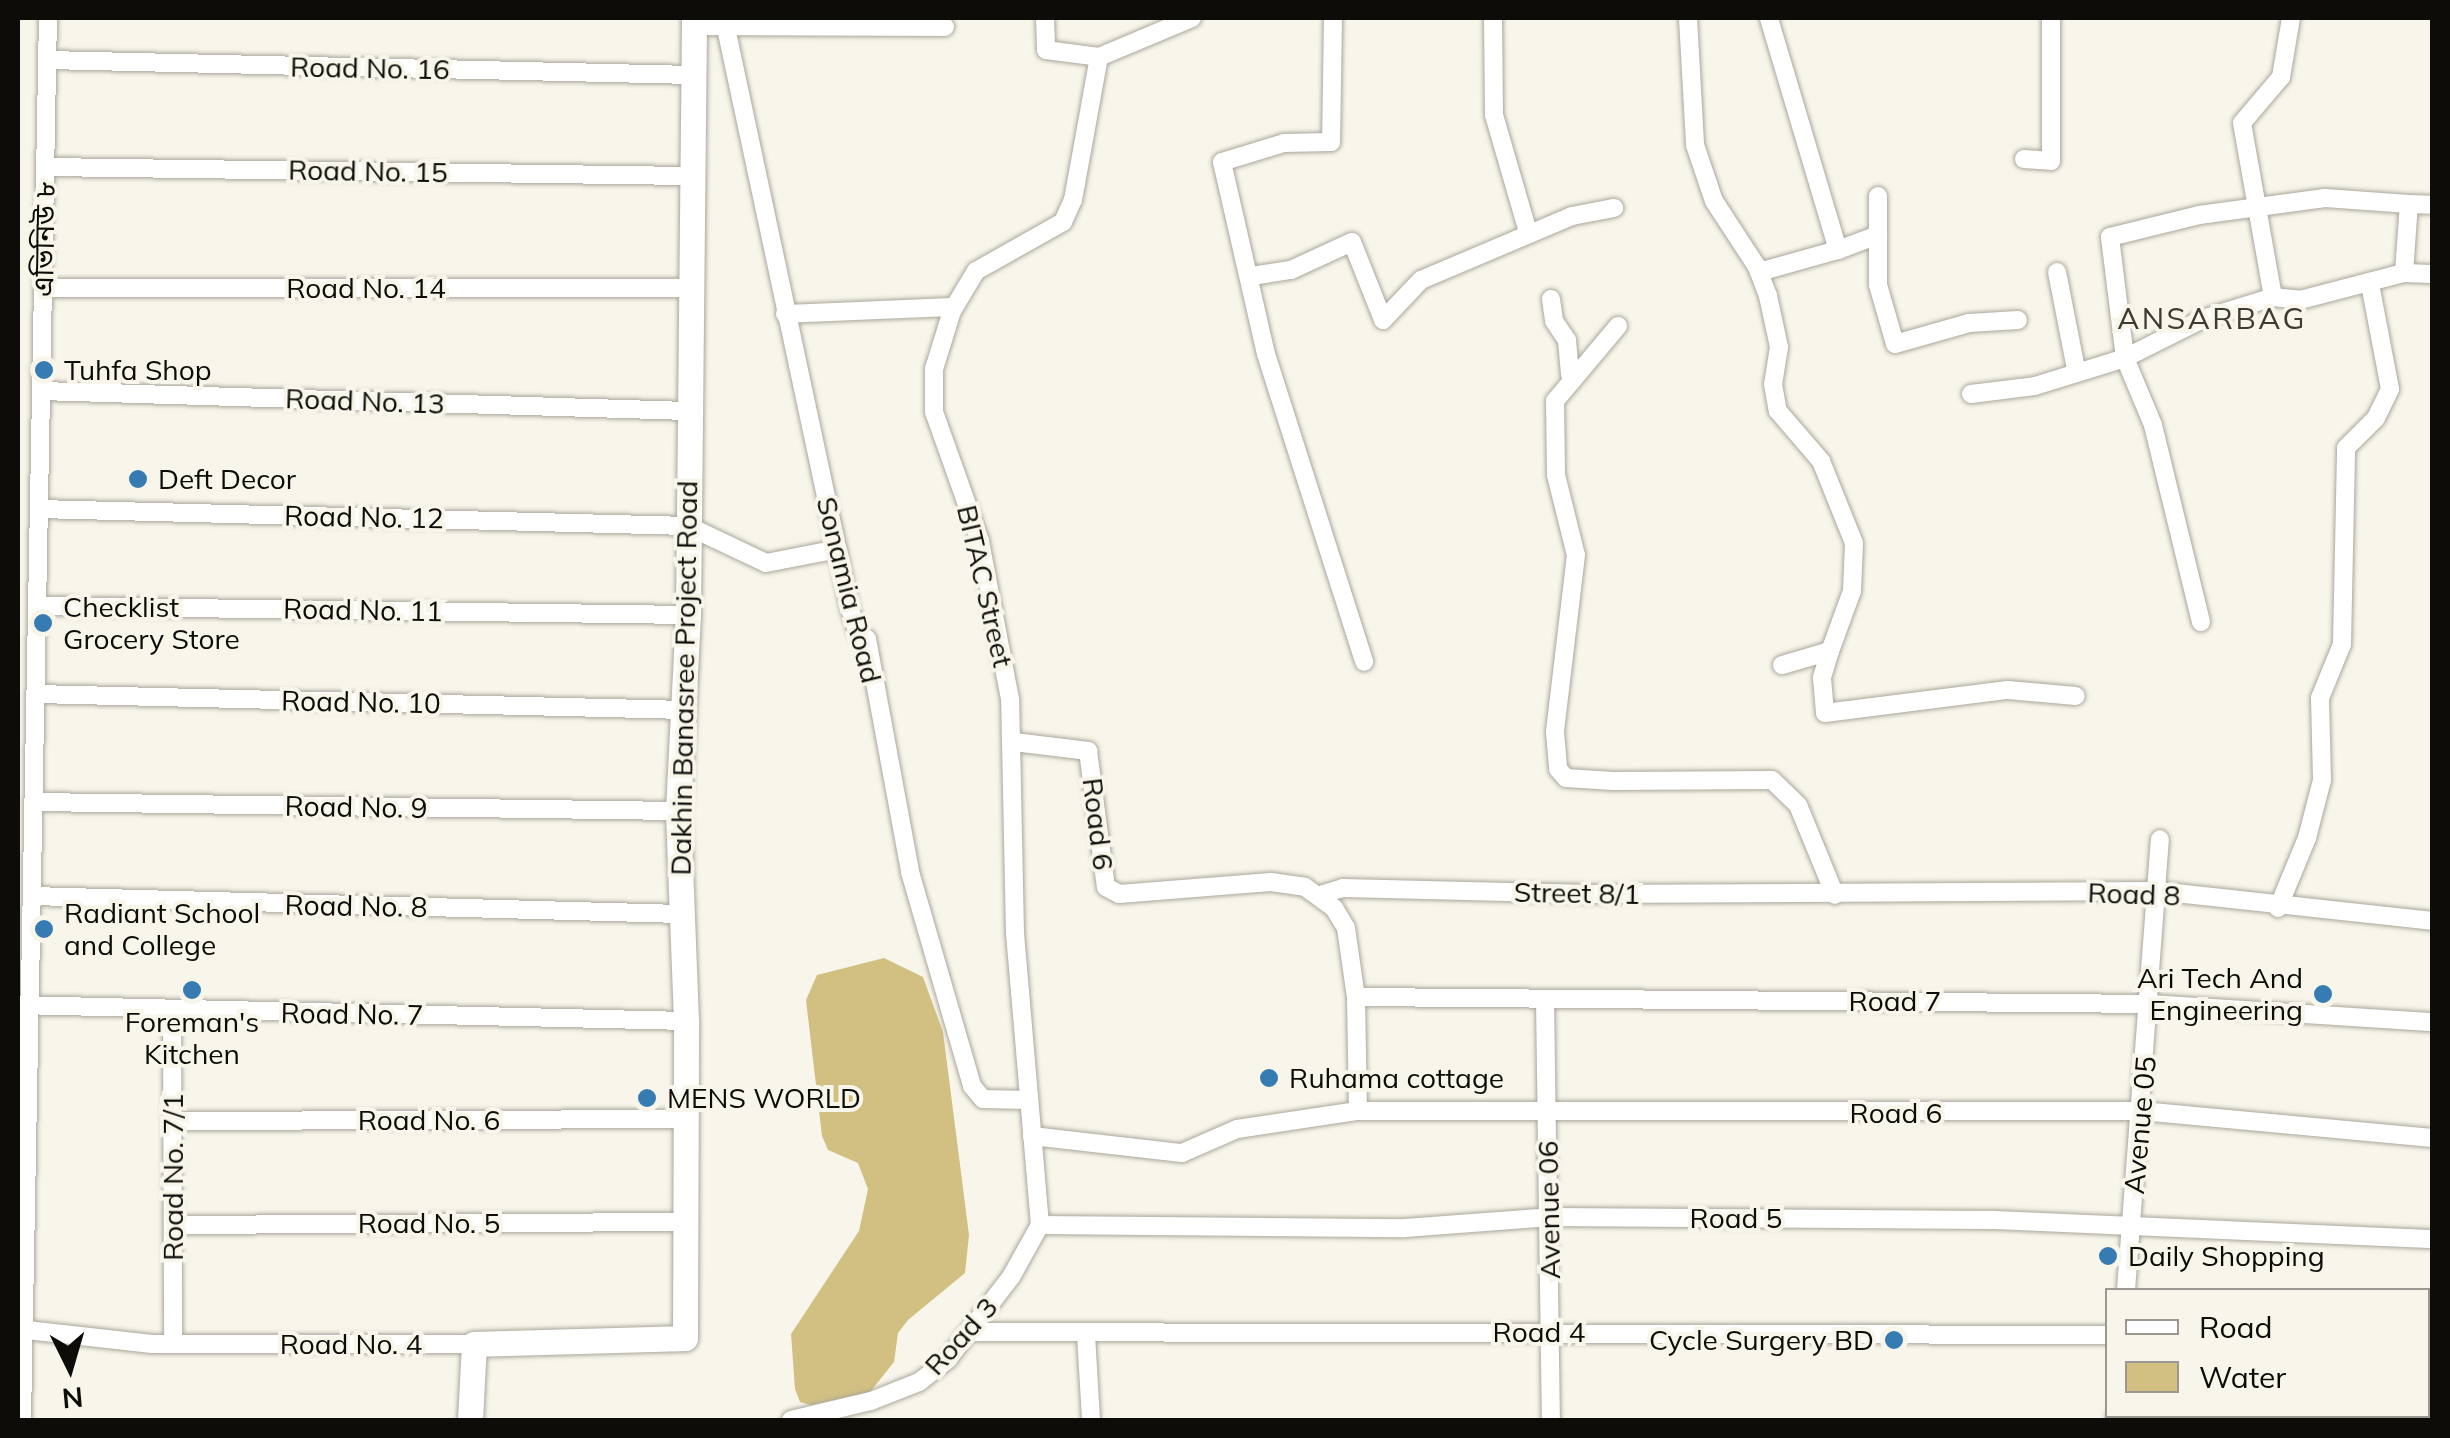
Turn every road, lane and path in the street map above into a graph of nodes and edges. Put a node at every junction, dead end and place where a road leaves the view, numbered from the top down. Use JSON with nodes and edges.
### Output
{"nodes":[{"id":1,"x":48,"y":18,"type":"edge"},
{"id":2,"x":1046,"y":18,"type":"edge"},
{"id":3,"x":1192,"y":18,"type":"edge"},
{"id":4,"x":1332,"y":18,"type":"edge"},
{"id":5,"x":1493,"y":18,"type":"edge"},
{"id":6,"x":1688,"y":18,"type":"edge"},
{"id":7,"x":1770,"y":18,"type":"edge"},
{"id":8,"x":2051,"y":18,"type":"edge"},
{"id":9,"x":2290,"y":18,"type":"edge"},
{"id":10,"x":694,"y":22,"type":"edge"},
{"id":11,"x":944,"y":27,"type":"dead end"},
{"id":12,"x":726,"y":28,"type":"junction"},
{"id":13,"x":1099,"y":57,"type":"junction"},
{"id":14,"x":47,"y":60,"type":"junction"},
{"id":15,"x":692,"y":75,"type":"junction"},
{"id":16,"x":2024,"y":159,"type":"dead end"},
{"id":17,"x":45,"y":167,"type":"junction"},
{"id":18,"x":692,"y":176,"type":"junction"},
{"id":19,"x":1878,"y":196,"type":"dead end"},
{"id":20,"x":2410,"y":204,"type":"junction"},
{"id":21,"x":2432,"y":205,"type":"edge"},
{"id":22,"x":1614,"y":208,"type":"dead end"},
{"id":23,"x":2256,"y":208,"type":"junction"},
{"id":24,"x":1528,"y":232,"type":"junction"},
{"id":25,"x":1878,"y":235,"type":"junction"},
{"id":26,"x":1838,"y":250,"type":"junction"},
{"id":27,"x":1759,"y":272,"type":"junction"},
{"id":28,"x":2057,"y":272,"type":"dead end"},
{"id":29,"x":2404,"y":273,"type":"junction"},
{"id":30,"x":2432,"y":274,"type":"edge"},
{"id":31,"x":1252,"y":276,"type":"junction"},
{"id":32,"x":2370,"y":284,"type":"junction"},
{"id":33,"x":43,"y":288,"type":"junction"},
{"id":34,"x":690,"y":288,"type":"junction"},
{"id":35,"x":2272,"y":296,"type":"junction"},
{"id":36,"x":1551,"y":299,"type":"dead end"},
{"id":37,"x":954,"y":307,"type":"junction"},
{"id":38,"x":785,"y":314,"type":"junction"},
{"id":39,"x":2018,"y":320,"type":"dead end"},
{"id":40,"x":1618,"y":326,"type":"dead end"},
{"id":41,"x":2125,"y":358,"type":"junction"},
{"id":42,"x":2076,"y":369,"type":"junction"},
{"id":43,"x":1570,"y":375,"type":"junction"},
{"id":44,"x":41,"y":392,"type":"junction"},
{"id":45,"x":1971,"y":394,"type":"dead end"},
{"id":46,"x":689,"y":410,"type":"junction"},
{"id":47,"x":39,"y":509,"type":"junction"},
{"id":48,"x":688,"y":526,"type":"junction"},
{"id":49,"x":838,"y":549,"type":"junction"},
{"id":50,"x":38,"y":606,"type":"junction"},
{"id":51,"x":688,"y":614,"type":"junction"},
{"id":52,"x":2201,"y":622,"type":"dead end"},
{"id":53,"x":1830,"y":650,"type":"junction"},
{"id":54,"x":1364,"y":662,"type":"dead end"},
{"id":55,"x":1782,"y":665,"type":"dead end"},
{"id":56,"x":36,"y":694,"type":"junction"},
{"id":57,"x":2076,"y":696,"type":"dead end"},
{"id":58,"x":686,"y":710,"type":"junction"},
{"id":59,"x":1014,"y":742,"type":"junction"},
{"id":60,"x":34,"y":802,"type":"junction"},
{"id":61,"x":678,"y":811,"type":"junction"},
{"id":62,"x":2160,"y":839,"type":"dead end"},
{"id":63,"x":2156,"y":891,"type":"junction"},
{"id":64,"x":1320,"y":894,"type":"junction"},
{"id":65,"x":1834,"y":895,"type":"junction"},
{"id":66,"x":32,"y":896,"type":"junction"},
{"id":67,"x":2278,"y":908,"type":"junction"},
{"id":68,"x":680,"y":914,"type":"junction"},
{"id":69,"x":2432,"y":921,"type":"edge"},
{"id":70,"x":1356,"y":998,"type":"junction"},
{"id":71,"x":1545,"y":999,"type":"junction"},
{"id":72,"x":2152,"y":1004,"type":"junction"},
{"id":73,"x":24,"y":1005,"type":"edge"},
{"id":74,"x":172,"y":1010,"type":"junction"},
{"id":75,"x":686,"y":1021,"type":"junction"},
{"id":76,"x":2432,"y":1022,"type":"edge"},
{"id":77,"x":1029,"y":1100,"type":"junction"},
{"id":78,"x":1547,"y":1106,"type":"junction"},
{"id":79,"x":1358,"y":1111,"type":"junction"},
{"id":80,"x":2142,"y":1111,"type":"junction"},
{"id":81,"x":23,"y":1116,"type":"edge"},
{"id":82,"x":686,"y":1119,"type":"junction"},
{"id":83,"x":173,"y":1121,"type":"junction"},
{"id":84,"x":1032,"y":1136,"type":"junction"},
{"id":85,"x":2432,"y":1138,"type":"edge"},
{"id":86,"x":1550,"y":1217,"type":"junction"},
{"id":87,"x":22,"y":1219,"type":"edge"},
{"id":88,"x":686,"y":1222,"type":"junction"},
{"id":89,"x":2131,"y":1224,"type":"junction"},
{"id":90,"x":173,"y":1225,"type":"junction"},
{"id":91,"x":1040,"y":1225,"type":"junction"},
{"id":92,"x":2432,"y":1239,"type":"edge"},
{"id":93,"x":2126,"y":1288,"type":"edge"},
{"id":94,"x":21,"y":1329,"type":"edge"},
{"id":95,"x":971,"y":1332,"type":"junction"},
{"id":96,"x":1550,"y":1332,"type":"junction"},
{"id":97,"x":2105,"y":1334,"type":"edge"},
{"id":98,"x":1086,"y":1335,"type":"junction"},
{"id":99,"x":685,"y":1338,"type":"joint"},
{"id":100,"x":173,"y":1344,"type":"junction"},
{"id":101,"x":474,"y":1344,"type":"junction"},
{"id":102,"x":871,"y":1401,"type":"junction"},
{"id":103,"x":22,"y":1420,"type":"edge"},
{"id":104,"x":470,"y":1420,"type":"edge"},
{"id":105,"x":791,"y":1420,"type":"edge"},
{"id":106,"x":871,"y":1420,"type":"edge"},
{"id":107,"x":1091,"y":1420,"type":"edge"},
{"id":108,"x":1551,"y":1420,"type":"edge"}],
"edges":[{"from":1,"to":14,"type":"street","name":"এভিনিউ ৮"},
{"from":2,"to":13,"type":"street"},
{"from":3,"to":13,"type":"street"},
{"from":4,"to":31,"type":"street"},
{"from":5,"to":24,"type":"street"},
{"from":6,"to":27,"type":"street"},
{"from":7,"to":26,"type":"street"},
{"from":8,"to":16,"type":"street"},
{"from":9,"to":23,"type":"street"},
{"from":10,"to":12,"type":"street"},
{"from":10,"to":15,"type":"street","name":"Dakhin Banasree Project Road"},
{"from":11,"to":12,"type":"street"},
{"from":12,"to":38,"type":"street","name":"Sonamia Road"},
{"from":13,"to":37,"type":"street","name":"BITAC Street"},
{"from":14,"to":15,"type":"street","name":"Road No. 16"},
{"from":14,"to":17,"type":"street","name":"এভিনিউ ৮"},
{"from":15,"to":18,"type":"street","name":"Dakhin Banasree Project Road"},
{"from":17,"to":18,"type":"street","name":"Road No. 15"},
{"from":17,"to":33,"type":"street","name":"এভিনিউ ৮"},
{"from":18,"to":34,"type":"street","name":"Dakhin Banasree Project Road"},
{"from":19,"to":25,"type":"street"},
{"from":20,"to":21,"type":"street"},
{"from":20,"to":23,"type":"street"},
{"from":20,"to":29,"type":"street"},
{"from":22,"to":24,"type":"street"},
{"from":23,"to":35,"type":"street"},
{"from":23,"to":41,"type":"street"},
{"from":24,"to":31,"type":"street"},
{"from":25,"to":26,"type":"street"},
{"from":25,"to":39,"type":"street"},
{"from":26,"to":27,"type":"street"},
{"from":27,"to":53,"type":"street"},
{"from":28,"to":42,"type":"street"},
{"from":29,"to":30,"type":"street"},
{"from":29,"to":32,"type":"street"},
{"from":31,"to":54,"type":"street"},
{"from":32,"to":35,"type":"street"},
{"from":32,"to":67,"type":"street"},
{"from":33,"to":34,"type":"street","name":"Road No. 14"},
{"from":33,"to":44,"type":"street","name":"এভিনিউ ৮"},
{"from":34,"to":46,"type":"street","name":"Dakhin Banasree Project Road"},
{"from":35,"to":41,"type":"street"},
{"from":36,"to":43,"type":"street"},
{"from":37,"to":38,"type":"street"},
{"from":37,"to":59,"type":"street","name":"BITAC Street"},
{"from":38,"to":49,"type":"street","name":"Sonamia Road"},
{"from":40,"to":43,"type":"street"},
{"from":41,"to":42,"type":"street"},
{"from":41,"to":52,"type":"street"},
{"from":42,"to":45,"type":"street"},
{"from":43,"to":65,"type":"street"},
{"from":44,"to":46,"type":"street","name":"Road No. 13"},
{"from":44,"to":47,"type":"street","name":"এভিনিউ ৮"},
{"from":46,"to":48,"type":"street","name":"Dakhin Banasree Project Road"},
{"from":47,"to":48,"type":"street","name":"Road No. 12"},
{"from":47,"to":50,"type":"street","name":"এভিনিউ ৮"},
{"from":48,"to":49,"type":"street"},
{"from":48,"to":51,"type":"street","name":"Dakhin Banasree Project Road"},
{"from":49,"to":77,"type":"street","name":"Sonamia Road"},
{"from":50,"to":51,"type":"street","name":"Road No. 11"},
{"from":50,"to":56,"type":"street","name":"এভিনিউ ৮"},
{"from":51,"to":58,"type":"street","name":"Dakhin Banasree Project Road"},
{"from":53,"to":55,"type":"street"},
{"from":53,"to":57,"type":"street"},
{"from":56,"to":58,"type":"street","name":"Road No. 10"},
{"from":56,"to":60,"type":"street","name":"এভিনিউ ৮"},
{"from":58,"to":61,"type":"street","name":"Dakhin Banasree Project Road"},
{"from":59,"to":64,"type":"street","name":"Road 6"},
{"from":59,"to":77,"type":"street","name":"BITAC Street"},
{"from":60,"to":61,"type":"street","name":"Road No. 9"},
{"from":60,"to":66,"type":"street","name":"এভিনিউ ৮"},
{"from":61,"to":68,"type":"street","name":"Dakhin Banasree Project Road"},
{"from":62,"to":63,"type":"street","name":"Avenue 05"},
{"from":63,"to":65,"type":"street","name":"Road 8"},
{"from":63,"to":67,"type":"street","name":"Road 8"},
{"from":63,"to":72,"type":"street","name":"Avenue 05"},
{"from":64,"to":65,"type":"street","name":"Street 8/1"},
{"from":64,"to":70,"type":"street"},
{"from":66,"to":68,"type":"street","name":"Road No. 8"},
{"from":66,"to":73,"type":"street","name":"এভিনিউ ৮"},
{"from":67,"to":69,"type":"street","name":"Road 8"},
{"from":68,"to":75,"type":"street","name":"Dakhin Banasree Project Road"},
{"from":70,"to":71,"type":"street","name":"Road 7"},
{"from":70,"to":79,"type":"street"},
{"from":71,"to":72,"type":"street","name":"Road 7"},
{"from":71,"to":78,"type":"street","name":"Avenue 06"},
{"from":72,"to":76,"type":"street","name":"Road 7"},
{"from":72,"to":80,"type":"street","name":"Avenue 05"},
{"from":73,"to":74,"type":"street","name":"Road No. 7"},
{"from":73,"to":81,"type":"street","name":"এভিনিউ ৮"},
{"from":74,"to":75,"type":"street","name":"Road No. 7"},
{"from":74,"to":83,"type":"street","name":"Road No. 7/1"},
{"from":75,"to":82,"type":"street","name":"Dakhin Banasree Project Road"},
{"from":77,"to":84,"type":"street","name":"BITAC Street"},
{"from":78,"to":79,"type":"street","name":"Road 6"},
{"from":78,"to":80,"type":"street","name":"Road 6"},
{"from":78,"to":86,"type":"street","name":"Avenue 06"},
{"from":79,"to":84,"type":"street","name":"Road 6"},
{"from":80,"to":85,"type":"street","name":"Road 6"},
{"from":80,"to":89,"type":"street","name":"Avenue 05"},
{"from":81,"to":87,"type":"street","name":"এভিনিউ ৮"},
{"from":82,"to":83,"type":"street","name":"Road No. 6"},
{"from":82,"to":88,"type":"street","name":"Dakhin Banasree Project Road"},
{"from":83,"to":90,"type":"street","name":"Road No. 7/1"},
{"from":84,"to":91,"type":"street","name":"BITAC Street"},
{"from":86,"to":89,"type":"street","name":"Road 5"},
{"from":86,"to":91,"type":"street","name":"Road 5"},
{"from":86,"to":96,"type":"street","name":"Avenue 06"},
{"from":87,"to":94,"type":"street","name":"এভিনিউ ৮"},
{"from":88,"to":90,"type":"street","name":"Road No. 5"},
{"from":88,"to":99,"type":"street","name":"Dakhin Banasree Project Road"},
{"from":89,"to":92,"type":"street","name":"Road 5"},
{"from":89,"to":93,"type":"street","name":"Avenue 05"},
{"from":90,"to":100,"type":"street","name":"Road No. 7/1"},
{"from":91,"to":95,"type":"street","name":"Road 3"},
{"from":94,"to":100,"type":"street","name":"Road No. 4"},
{"from":94,"to":103,"type":"street","name":"এভিনিউ ৮"},
{"from":95,"to":98,"type":"street","name":"Road 4"},
{"from":95,"to":102,"type":"street","name":"Road 3"},
{"from":96,"to":97,"type":"street","name":"Road 4"},
{"from":96,"to":98,"type":"street","name":"Road 4"},
{"from":96,"to":108,"type":"street","name":"Avenue 06"},
{"from":98,"to":107,"type":"street"},
{"from":99,"to":101,"type":"street","name":"Road No. 4"},
{"from":100,"to":101,"type":"street","name":"Road No. 4"},
{"from":101,"to":104,"type":"street"},
{"from":102,"to":105,"type":"street","name":"Road 3"},
{"from":102,"to":106,"type":"street"}]}
